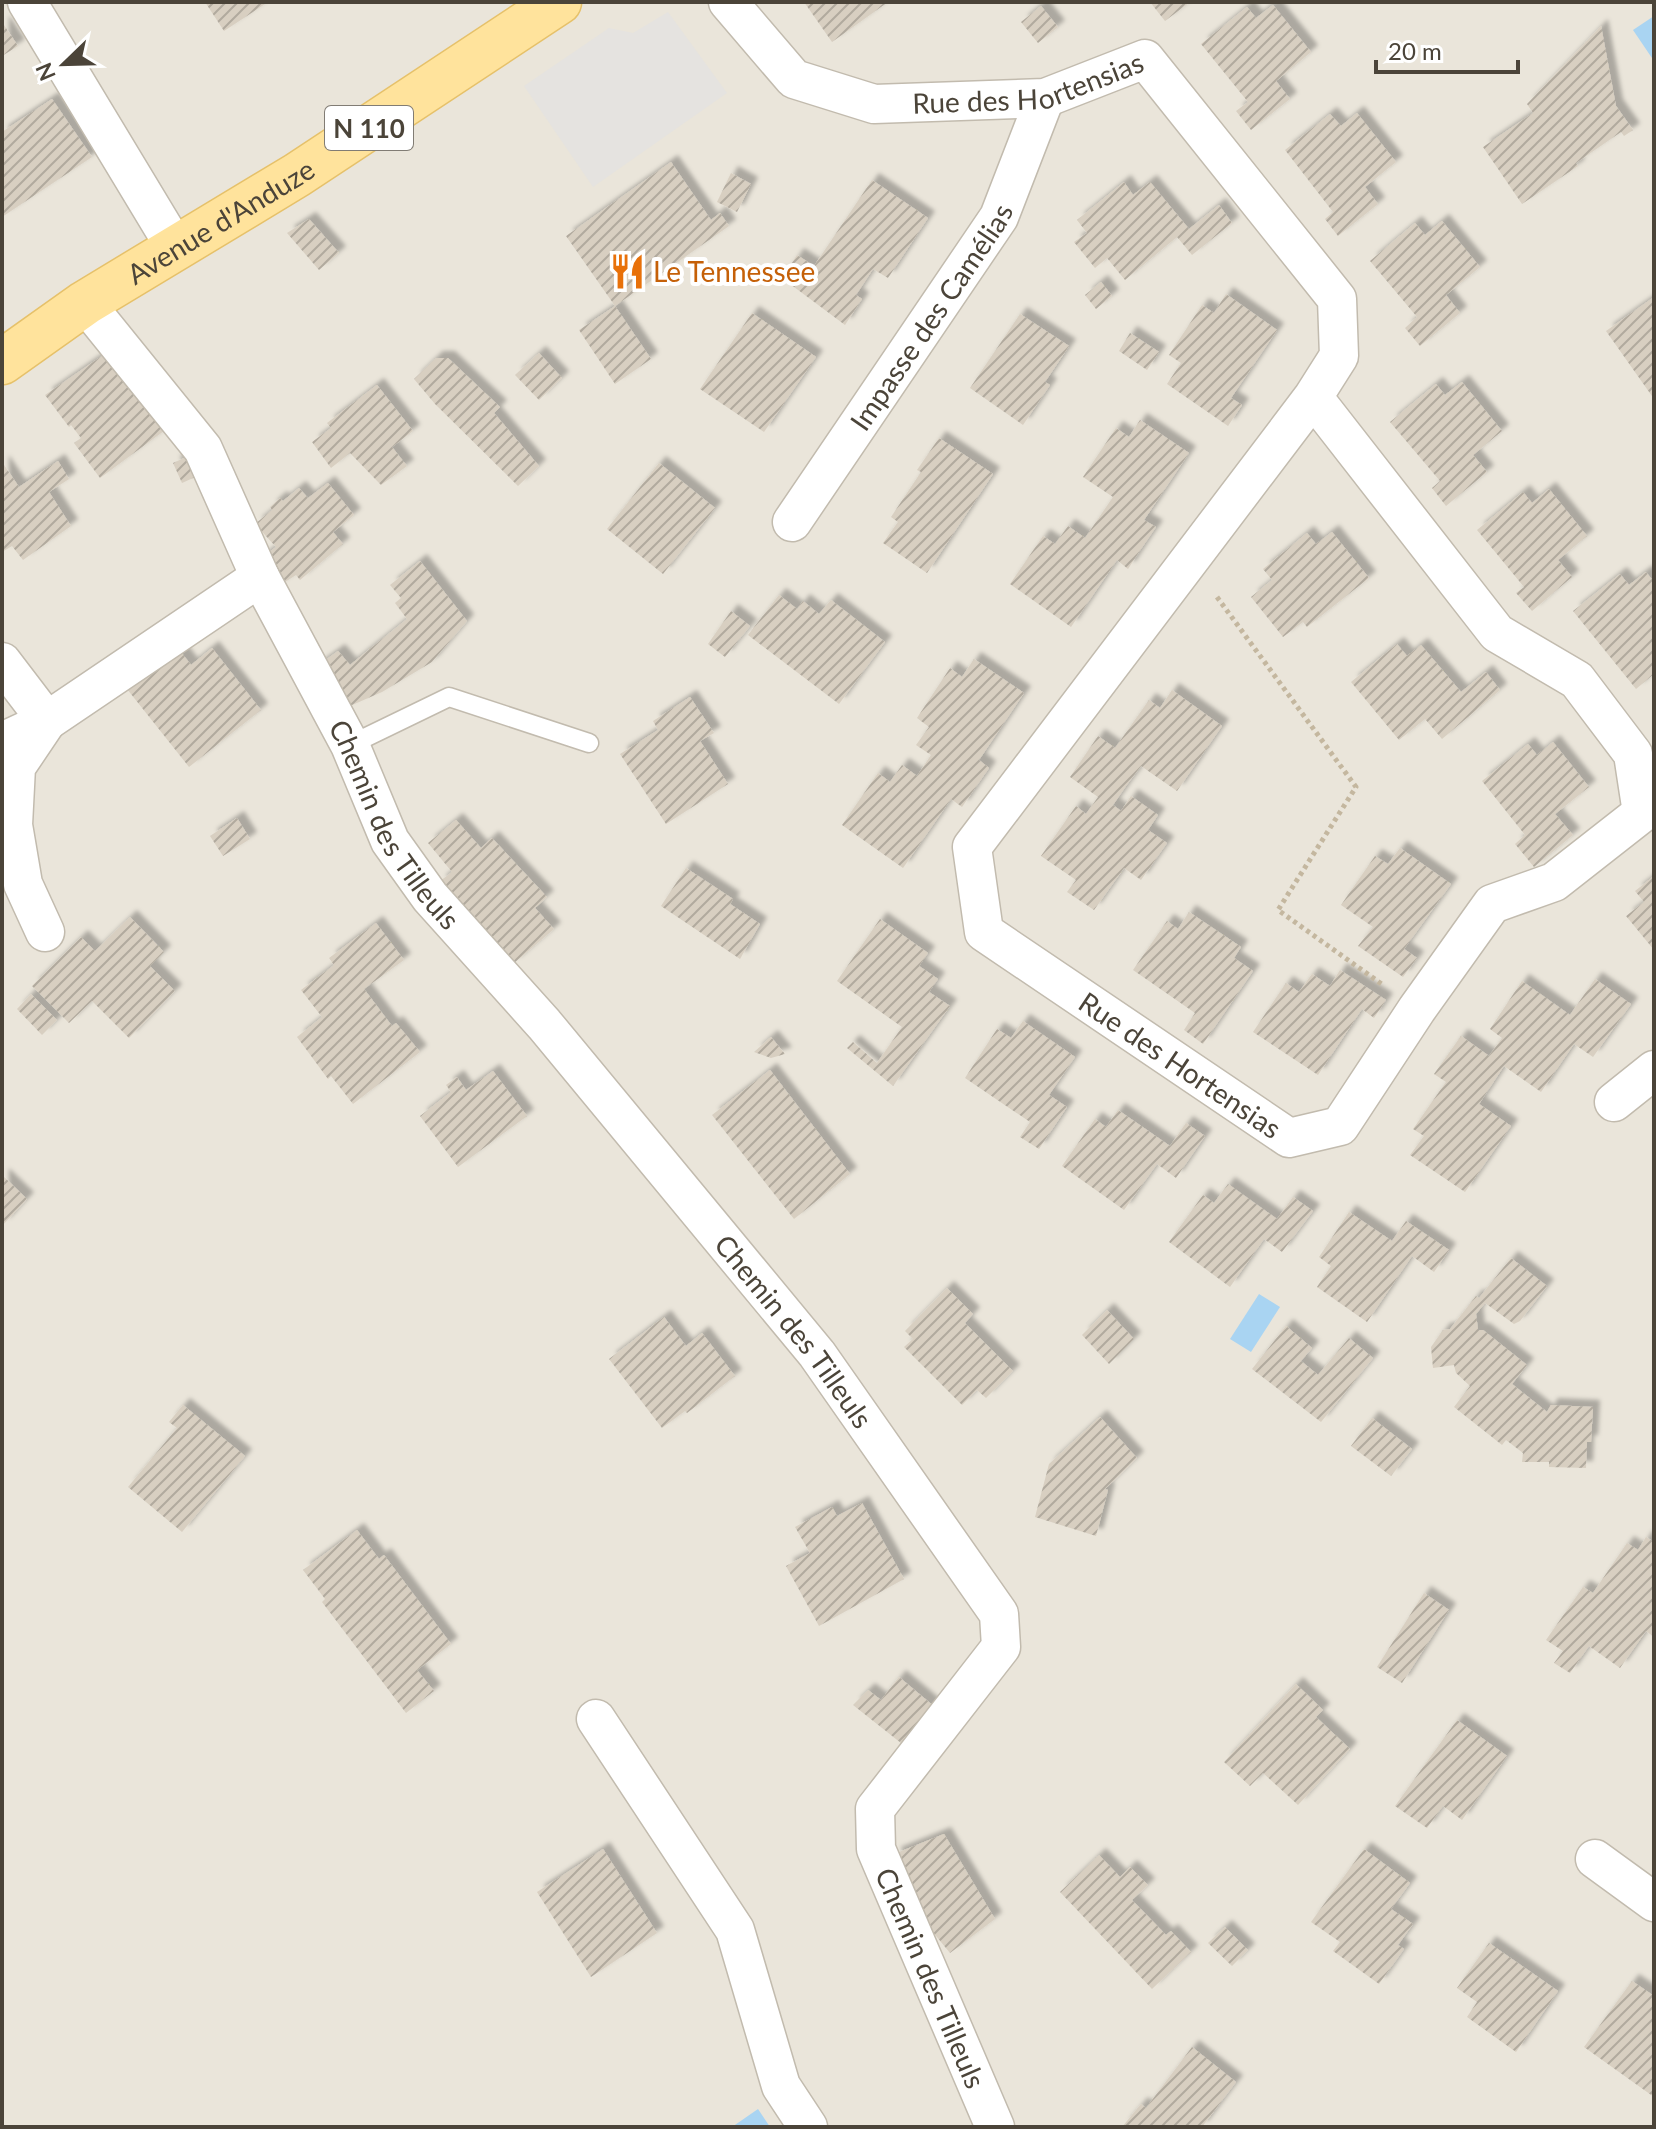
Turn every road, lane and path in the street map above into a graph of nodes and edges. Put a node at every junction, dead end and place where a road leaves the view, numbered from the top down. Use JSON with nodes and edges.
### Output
{"nodes":[{"id":1,"x":27,"y":2,"type":"edge"},
{"id":2,"x":559,"y":2,"type":"edge"},
{"id":3,"x":728,"y":2,"type":"edge"},
{"id":4,"x":1045,"y":98,"type":"junction"},
{"id":5,"x":175,"y":247,"type":"junction"},
{"id":6,"x":85,"y":303,"type":"junction"},
{"id":7,"x":2,"y":362,"type":"edge"},
{"id":8,"x":1313,"y":397,"type":"junction"},
{"id":9,"x":792,"y":522,"type":"dead end"},
{"id":10,"x":1190,"y":559,"type":"junction"},
{"id":11,"x":260,"y":577,"type":"junction"},
{"id":12,"x":2,"y":662,"type":"edge"},
{"id":13,"x":47,"y":721,"type":"junction"},
{"id":14,"x":2,"y":742,"type":"edge"},
{"id":15,"x":589,"y":743,"type":"dead end"},
{"id":16,"x":350,"y":745,"type":"junction"},
{"id":17,"x":45,"y":932,"type":"dead end"},
{"id":18,"x":1417,"y":1009,"type":"junction"},
{"id":19,"x":1654,"y":1070,"type":"edge"},
{"id":20,"x":1614,"y":1102,"type":"dead end"},
{"id":21,"x":596,"y":1719,"type":"dead end"},
{"id":22,"x":1595,"y":1859,"type":"dead end"},
{"id":23,"x":1654,"y":1902,"type":"edge"},
{"id":24,"x":808,"y":2127,"type":"edge"},
{"id":25,"x":995,"y":2127,"type":"edge"}],
"edges":[{"from":1,"to":5,"type":"street"},
{"from":2,"to":5,"type":"main road","name":"Avenue d'Anduze","number":"N 110"},
{"from":3,"to":4,"type":"street","name":"Rue des Hortensias"},
{"from":4,"to":8,"type":"street","name":"Rue des Hortensias"},
{"from":4,"to":9,"type":"street","name":"Impasse des Camélias"},
{"from":5,"to":6,"type":"main road","name":"Avenue d'Anduze","number":"N 110"},
{"from":6,"to":7,"type":"main road","name":"Avenue d'Anduze","number":"N 110"},
{"from":6,"to":11,"type":"street","name":"Chemin des Tilleuls"},
{"from":8,"to":10,"type":"street","name":"Rue des Hortensias"},
{"from":8,"to":18,"type":"street","name":"Rue des Hortensias"},
{"from":10,"to":18,"type":"path"},
{"from":10,"to":18,"type":"street","name":"Rue des Hortensias"},
{"from":11,"to":13,"type":"street"},
{"from":11,"to":16,"type":"street","name":"Chemin des Tilleuls"},
{"from":12,"to":13,"type":"street"},
{"from":13,"to":14,"type":"street"},
{"from":13,"to":17,"type":"street"},
{"from":15,"to":16,"type":"lane"},
{"from":16,"to":25,"type":"street","name":"Chemin des Tilleuls"},
{"from":19,"to":20,"type":"street"},
{"from":21,"to":24,"type":"street"},
{"from":22,"to":23,"type":"street"}]}
